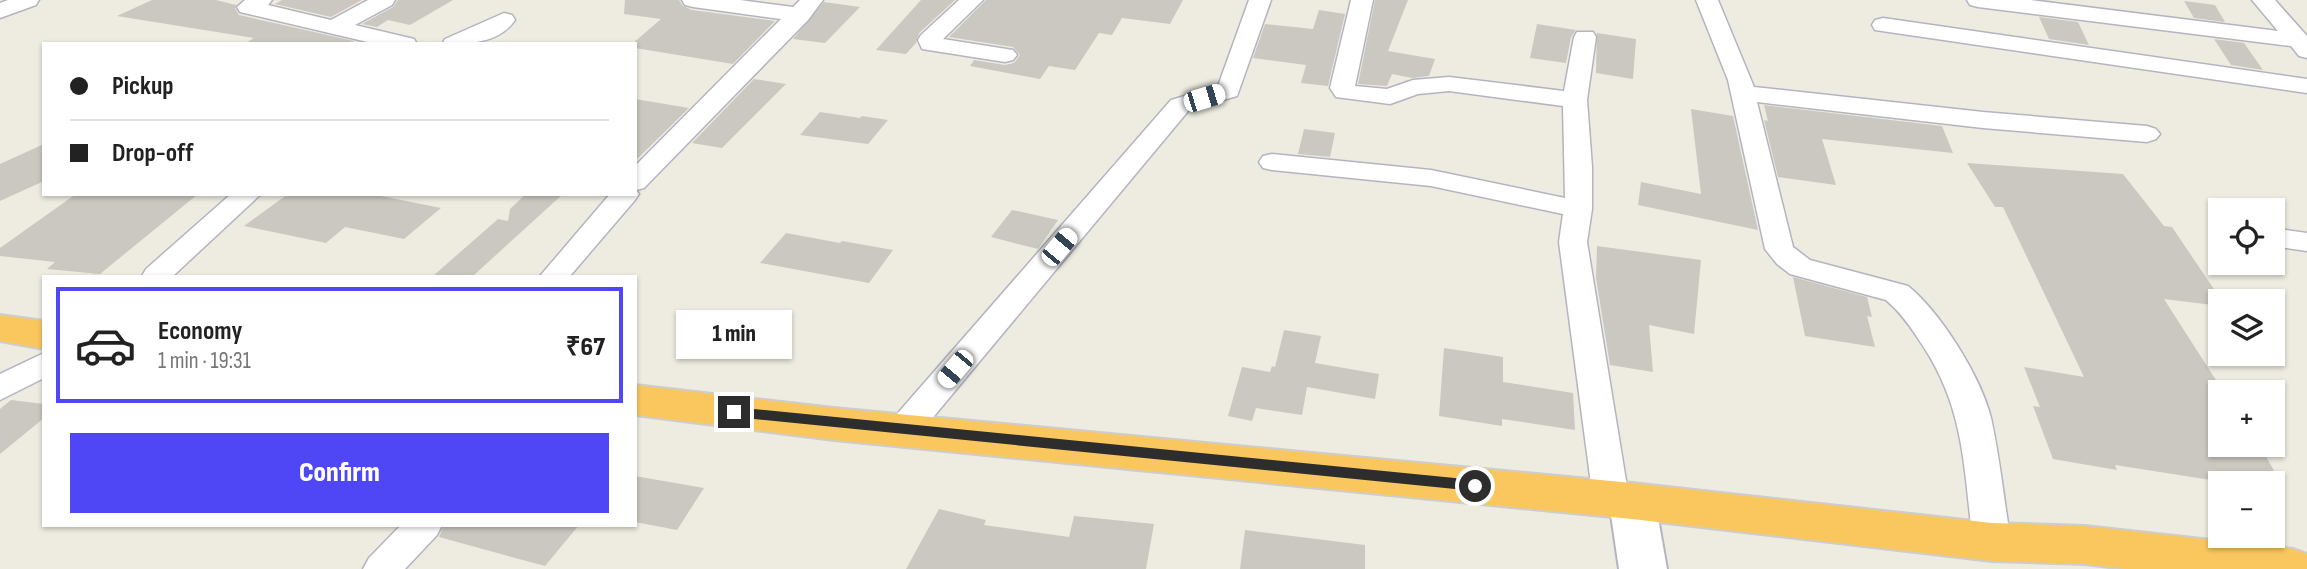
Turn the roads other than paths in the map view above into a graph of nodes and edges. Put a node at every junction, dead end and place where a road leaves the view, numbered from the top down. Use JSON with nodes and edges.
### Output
{"nodes":[{"id":1,"x":28,"y":0,"type":"edge"},
{"id":2,"x":261,"y":0,"type":"edge"},
{"id":3,"x":384,"y":0,"type":"edge"},
{"id":4,"x":693,"y":0,"type":"edge"},
{"id":5,"x":972,"y":0,"type":"edge"},
{"id":6,"x":1260,"y":0,"type":"edge"},
{"id":7,"x":1362,"y":0,"type":"edge"},
{"id":8,"x":1707,"y":0,"type":"edge"},
{"id":9,"x":1978,"y":0,"type":"edge"},
{"id":10,"x":2263,"y":0,"type":"edge"},
{"id":11,"x":806,"y":7,"type":"edge"},
{"id":12,"x":0,"y":11,"type":"edge"},
{"id":13,"x":504,"y":20,"type":"dead end"},
{"id":14,"x":1883,"y":25,"type":"dead end"},
{"id":15,"x":335,"y":27,"type":"junction"},
{"id":16,"x":1585,"y":37,"type":"dead end"},
{"id":17,"x":398,"y":42,"type":"edge"},
{"id":18,"x":458,"y":42,"type":"edge"},
{"id":19,"x":2302,"y":46,"type":"edge"},
{"id":20,"x":1005,"y":55,"type":"dead end"},
{"id":21,"x":2307,"y":86,"type":"edge"},
{"id":22,"x":1744,"y":93,"type":"junction"},
{"id":23,"x":1574,"y":100,"type":"junction"},
{"id":24,"x":2147,"y":134,"type":"dead end"},
{"id":25,"x":1272,"y":162,"type":"dead end"},
{"id":26,"x":637,"y":180,"type":"edge"},
{"id":27,"x":246,"y":196,"type":"edge"},
{"id":28,"x":623,"y":196,"type":"edge"},
{"id":29,"x":1578,"y":209,"type":"junction"},
{"id":30,"x":2285,"y":239,"type":"edge"},
{"id":31,"x":2307,"y":242,"type":"edge"},
{"id":32,"x":157,"y":275,"type":"edge"},
{"id":33,"x":555,"y":275,"type":"edge"},
{"id":34,"x":0,"y":328,"type":"edge"},
{"id":35,"x":42,"y":335,"type":"edge"},
{"id":36,"x":42,"y":366,"type":"edge"},
{"id":37,"x":0,"y":388,"type":"edge"},
{"id":38,"x":637,"y":400,"type":"edge"},
{"id":39,"x":903,"y":430,"type":"junction"},
{"id":40,"x":1622,"y":500,"type":"junction"},
{"id":41,"x":422,"y":527,"type":"edge"},
{"id":42,"x":1992,"y":542,"type":"junction"},
{"id":43,"x":2092,"y":557,"type":"edge"},
{"id":44,"x":382,"y":569,"type":"edge"},
{"id":45,"x":1643,"y":569,"type":"edge"},
{"id":46,"x":2035,"y":569,"type":"edge"},
{"id":47,"x":2293,"y":569,"type":"edge"}],
"edges":[{"from":1,"to":12,"type":"street"},
{"from":2,"to":15,"type":"street"},
{"from":3,"to":15,"type":"street"},
{"from":4,"to":11,"type":"street"},
{"from":5,"to":20,"type":"street"},
{"from":6,"to":39,"type":"street"},
{"from":7,"to":23,"type":"street"},
{"from":8,"to":22,"type":"street"},
{"from":9,"to":19,"type":"street"},
{"from":10,"to":19,"type":"street"},
{"from":11,"to":26,"type":"street"},
{"from":13,"to":18,"type":"street"},
{"from":14,"to":21,"type":"street"},
{"from":15,"to":17,"type":"street"},
{"from":16,"to":23,"type":"street"},
{"from":22,"to":24,"type":"street"},
{"from":22,"to":42,"type":"street"},
{"from":23,"to":29,"type":"street"},
{"from":25,"to":29,"type":"street"},
{"from":27,"to":32,"type":"street"},
{"from":28,"to":33,"type":"street"},
{"from":29,"to":40,"type":"street"},
{"from":30,"to":31,"type":"street"},
{"from":34,"to":35,"type":"highway"},
{"from":36,"to":37,"type":"street"},
{"from":38,"to":39,"type":"highway"},
{"from":39,"to":40,"type":"highway"},
{"from":40,"to":42,"type":"highway"},
{"from":40,"to":45,"type":"street"},
{"from":41,"to":44,"type":"street"},
{"from":42,"to":43,"type":"highway"},
{"from":42,"to":46,"type":"highway"},
{"from":43,"to":47,"type":"highway"}]}
